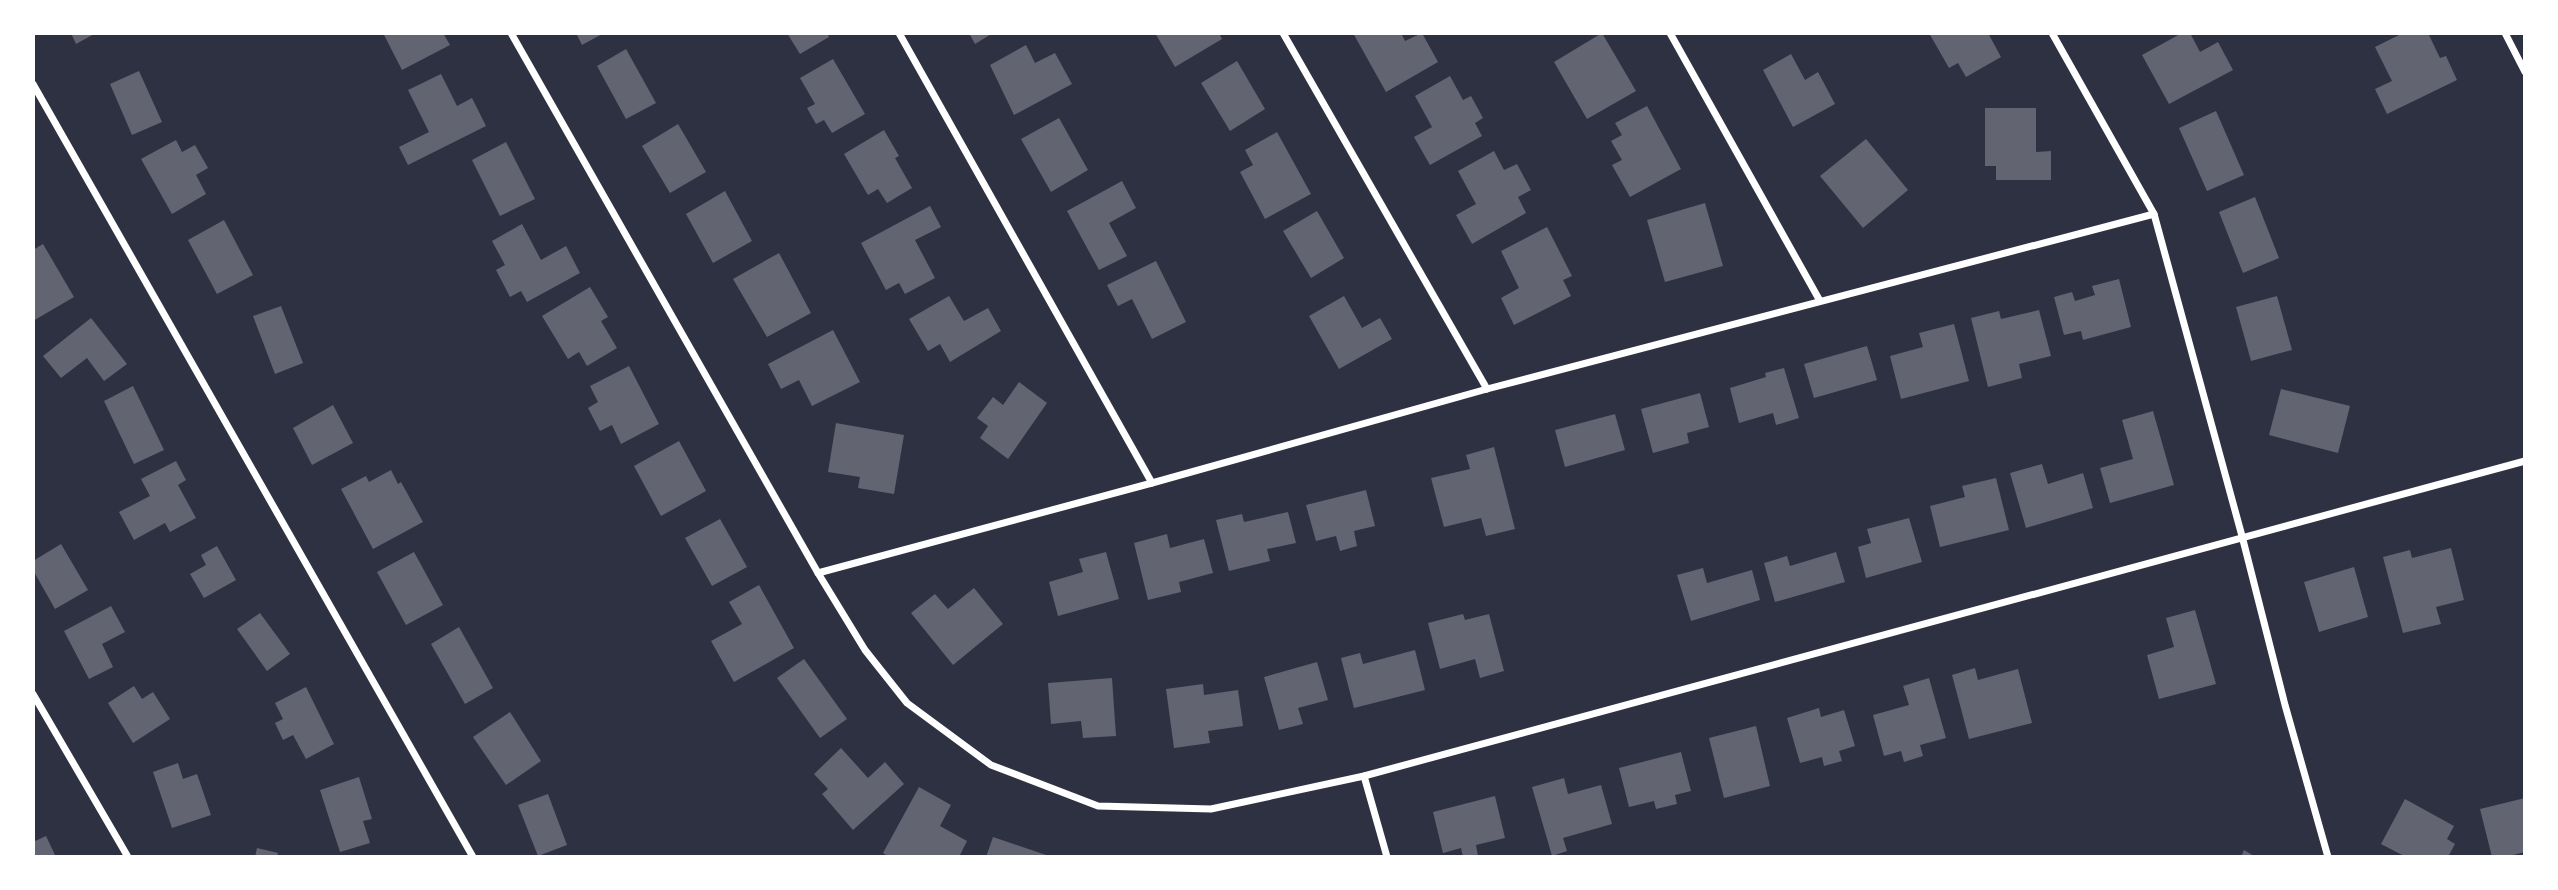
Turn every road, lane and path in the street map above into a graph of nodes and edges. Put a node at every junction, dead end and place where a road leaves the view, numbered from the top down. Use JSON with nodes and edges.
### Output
{"nodes":[{"id":1,"x":511,"y":33,"type":"edge"},
{"id":2,"x":899,"y":33,"type":"edge"},
{"id":3,"x":1283,"y":33,"type":"edge"},
{"id":4,"x":1670,"y":33,"type":"edge"},
{"id":5,"x":2052,"y":33,"type":"edge"},
{"id":6,"x":2505,"y":33,"type":"edge"},
{"id":7,"x":2525,"y":72,"type":"edge"},
{"id":8,"x":33,"y":84,"type":"edge"},
{"id":9,"x":2154,"y":214,"type":"junction"},
{"id":10,"x":1820,"y":301,"type":"junction"},
{"id":11,"x":1487,"y":389,"type":"junction"},
{"id":12,"x":2525,"y":461,"type":"edge"},
{"id":13,"x":1152,"y":483,"type":"junction"},
{"id":14,"x":2242,"y":536,"type":"junction"},
{"id":15,"x":818,"y":573,"type":"junction"},
{"id":16,"x":33,"y":694,"type":"edge"},
{"id":17,"x":1364,"y":776,"type":"junction"},
{"id":18,"x":128,"y":857,"type":"edge"},
{"id":19,"x":473,"y":857,"type":"edge"},
{"id":20,"x":1387,"y":857,"type":"edge"},
{"id":21,"x":2328,"y":857,"type":"edge"}],
"edges":[{"from":1,"to":15,"type":"street"},
{"from":2,"to":13,"type":"street"},
{"from":3,"to":11,"type":"street"},
{"from":4,"to":10,"type":"street"},
{"from":5,"to":9,"type":"street"},
{"from":6,"to":7,"type":"street"},
{"from":8,"to":19,"type":"street"},
{"from":9,"to":10,"type":"street"},
{"from":9,"to":14,"type":"street"},
{"from":10,"to":11,"type":"street"},
{"from":11,"to":13,"type":"street"},
{"from":12,"to":14,"type":"street"},
{"from":13,"to":15,"type":"street"},
{"from":14,"to":17,"type":"street"},
{"from":14,"to":21,"type":"street"},
{"from":15,"to":17,"type":"street"},
{"from":16,"to":18,"type":"street"},
{"from":17,"to":20,"type":"street"}]}
